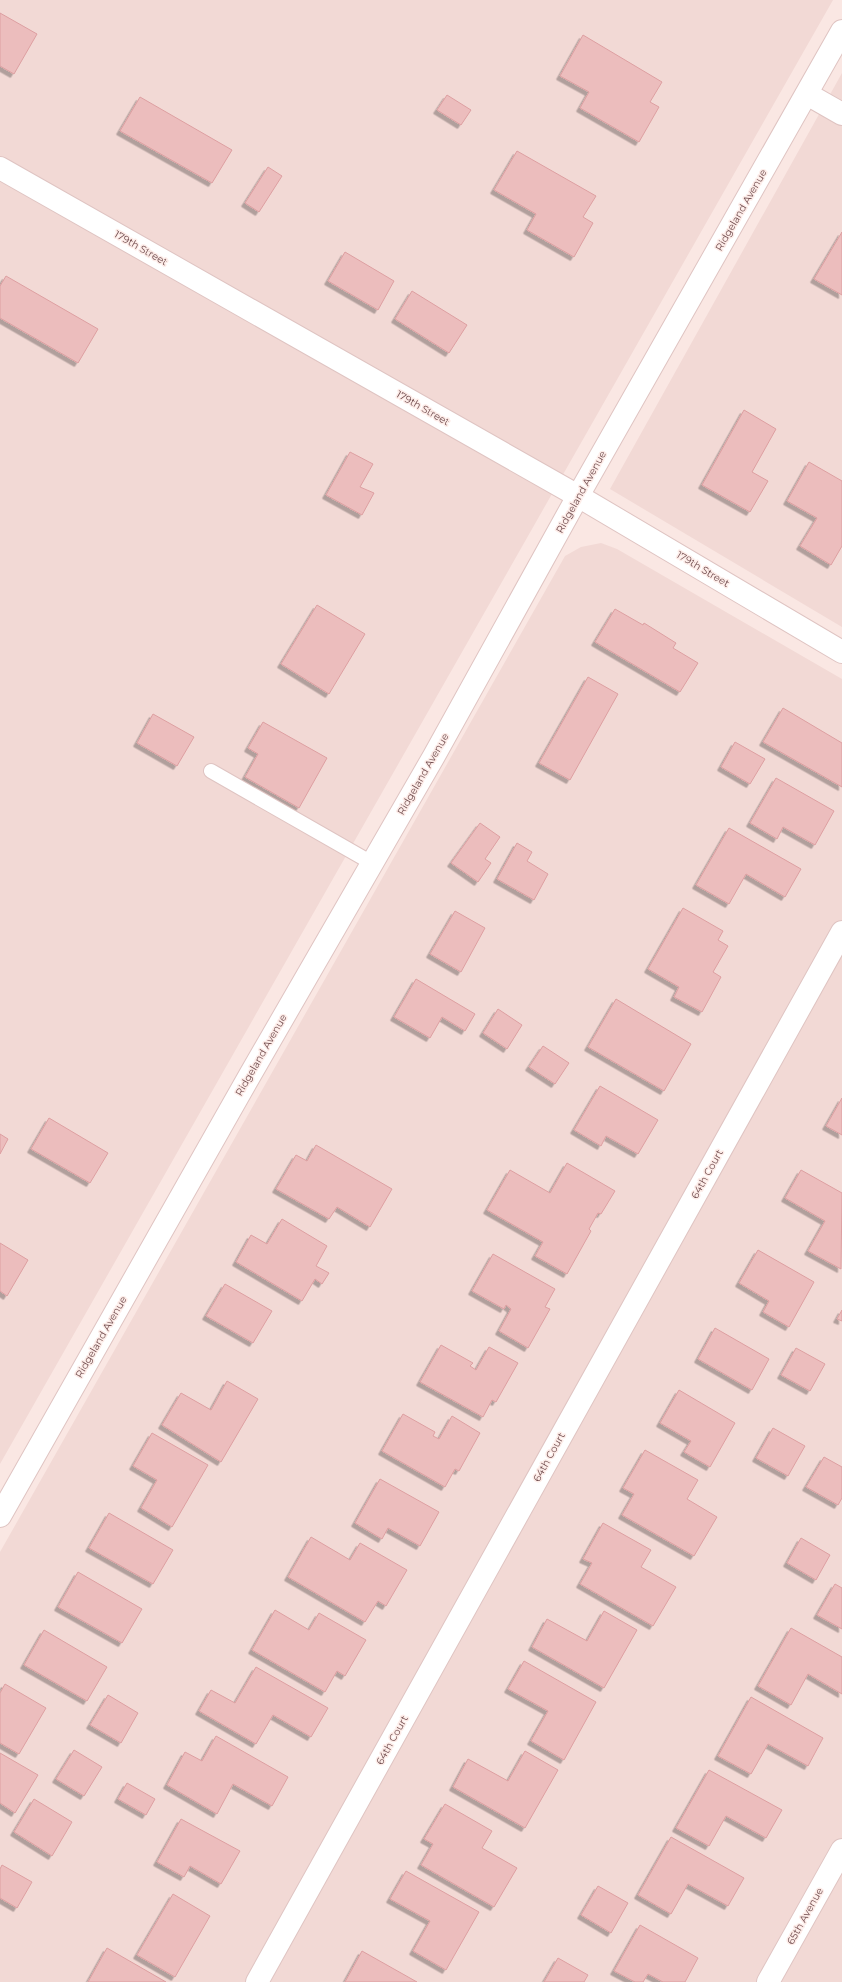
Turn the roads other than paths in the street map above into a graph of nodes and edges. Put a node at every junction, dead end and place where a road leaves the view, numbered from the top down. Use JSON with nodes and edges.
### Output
{"nodes":[{"id":1,"x":842,"y":31,"type":"edge"},
{"id":2,"x":807,"y":94,"type":"junction"},
{"id":3,"x":842,"y":114,"type":"edge"},
{"id":4,"x":0,"y":168,"type":"edge"},
{"id":5,"x":578,"y":496,"type":"junction"},
{"id":6,"x":842,"y":652,"type":"edge"},
{"id":7,"x":211,"y":771,"type":"dead end"},
{"id":8,"x":372,"y":863,"type":"junction"},
{"id":9,"x":842,"y":932,"type":"edge"},
{"id":10,"x":0,"y":1516,"type":"edge"},
{"id":11,"x":842,"y":1850,"type":"edge"},
{"id":12,"x":257,"y":1982,"type":"edge"},
{"id":13,"x":768,"y":1982,"type":"edge"}],
"edges":[{"from":1,"to":2,"type":"street","name":"Ridgeland Avenue"},
{"from":2,"to":3,"type":"street"},
{"from":2,"to":5,"type":"street","name":"Ridgeland Avenue"},
{"from":4,"to":5,"type":"street","name":"179th Street"},
{"from":5,"to":6,"type":"street","name":"179th Street"},
{"from":5,"to":8,"type":"street","name":"Ridgeland Avenue"},
{"from":7,"to":8,"type":"lane"},
{"from":8,"to":10,"type":"street","name":"Ridgeland Avenue"},
{"from":9,"to":12,"type":"street","name":"64th Court"},
{"from":11,"to":13,"type":"street","name":"65th Avenue"}]}
